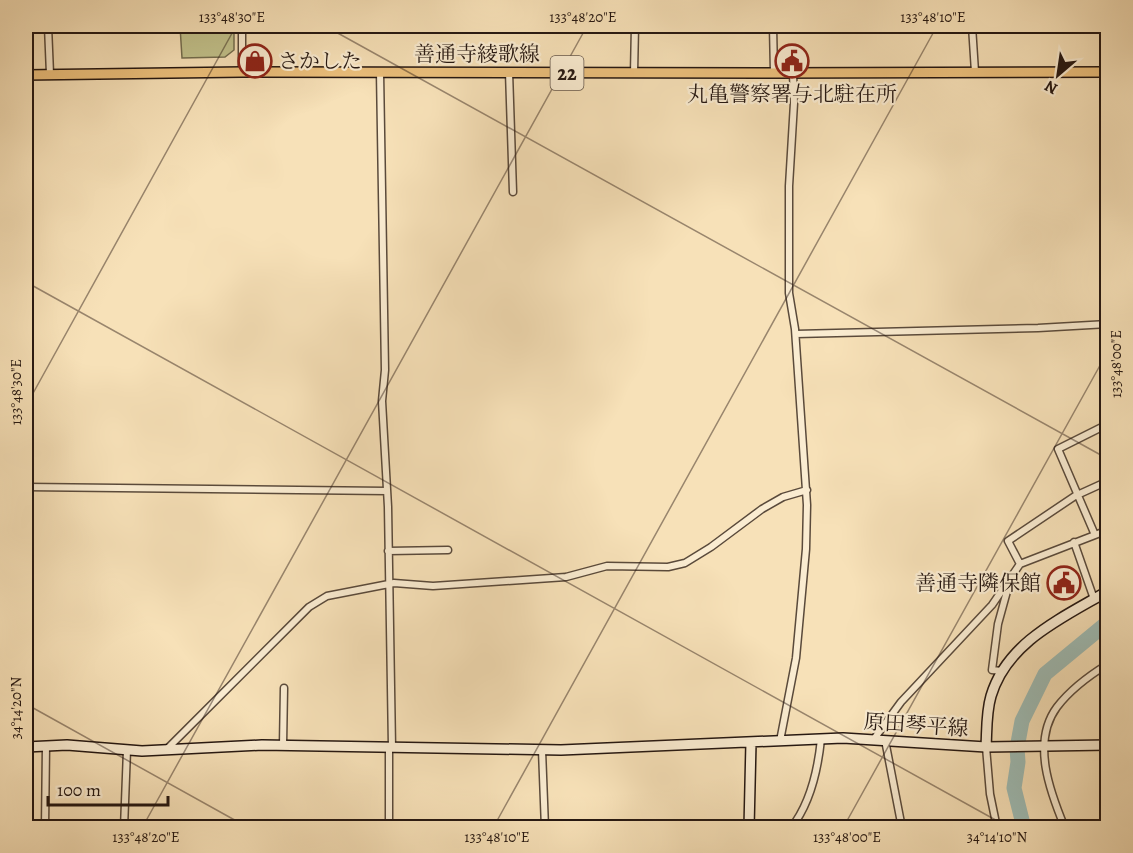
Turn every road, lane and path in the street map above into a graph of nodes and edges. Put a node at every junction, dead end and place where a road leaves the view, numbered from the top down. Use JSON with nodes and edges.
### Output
{"nodes":[{"id":1,"x":48,"y":26,"type":"edge"},
{"id":2,"x":243,"y":26,"type":"edge"},
{"id":3,"x":635,"y":26,"type":"edge"},
{"id":4,"x":773,"y":26,"type":"edge"},
{"id":5,"x":972,"y":26,"type":"edge"},
{"id":6,"x":242,"y":72,"type":"junction"},
{"id":7,"x":380,"y":72,"type":"junction"},
{"id":8,"x":509,"y":72,"type":"junction"},
{"id":9,"x":975,"y":72,"type":"junction"},
{"id":10,"x":1107,"y":72,"type":"edge"},
{"id":11,"x":634,"y":73,"type":"junction"},
{"id":12,"x":774,"y":73,"type":"junction"},
{"id":13,"x":793,"y":73,"type":"junction"},
{"id":14,"x":50,"y":74,"type":"junction"},
{"id":15,"x":26,"y":75,"type":"edge"},
{"id":16,"x":513,"y":192,"type":"dead end"},
{"id":17,"x":1107,"y":324,"type":"edge"},
{"id":18,"x":795,"y":334,"type":"junction"},
{"id":19,"x":1107,"y":424,"type":"edge"},
{"id":20,"x":1107,"y":481,"type":"edge"},
{"id":21,"x":26,"y":487,"type":"edge"},
{"id":22,"x":807,"y":490,"type":"junction"},
{"id":23,"x":387,"y":491,"type":"junction"},
{"id":24,"x":1079,"y":494,"type":"junction"},
{"id":25,"x":1107,"y":530,"type":"edge"},
{"id":26,"x":1095,"y":535,"type":"junction"},
{"id":27,"x":1074,"y":542,"type":"junction"},
{"id":28,"x":448,"y":550,"type":"dead end"},
{"id":29,"x":388,"y":551,"type":"junction"},
{"id":30,"x":1020,"y":564,"type":"junction"},
{"id":31,"x":1010,"y":581,"type":"junction"},
{"id":32,"x":389,"y":585,"type":"junction"},
{"id":33,"x":1107,"y":591,"type":"edge"},
{"id":34,"x":1094,"y":599,"type":"junction"},
{"id":35,"x":1107,"y":664,"type":"edge"},
{"id":36,"x":1002,"y":670,"type":"junction"},
{"id":37,"x":284,"y":688,"type":"dead end"},
{"id":38,"x":821,"y":739,"type":"junction"},
{"id":39,"x":874,"y":739,"type":"junction"},
{"id":40,"x":885,"y":740,"type":"junction"},
{"id":41,"x":780,"y":741,"type":"junction"},
{"id":42,"x":752,"y":742,"type":"junction"},
{"id":43,"x":283,"y":745,"type":"junction"},
{"id":44,"x":1107,"y":745,"type":"edge"},
{"id":45,"x":46,"y":746,"type":"junction"},
{"id":46,"x":1044,"y":746,"type":"junction"},
{"id":47,"x":26,"y":747,"type":"edge"},
{"id":48,"x":390,"y":747,"type":"junction"},
{"id":49,"x":990,"y":747,"type":"junction"},
{"id":50,"x":127,"y":750,"type":"junction"},
{"id":51,"x":542,"y":750,"type":"junction"},
{"id":52,"x":164,"y":752,"type":"junction"},
{"id":53,"x":46,"y":781,"type":"junction"},
{"id":54,"x":55,"y":781,"type":"dead end"},
{"id":55,"x":45,"y":815,"type":"junction"},
{"id":56,"x":53,"y":816,"type":"dead end"},
{"id":57,"x":165,"y":827,"type":"edge"},
{"id":58,"x":182,"y":827,"type":"edge"},
{"id":59,"x":45,"y":828,"type":"edge"},
{"id":60,"x":124,"y":828,"type":"edge"},
{"id":61,"x":146,"y":828,"type":"edge"},
{"id":62,"x":389,"y":828,"type":"edge"},
{"id":63,"x":544,"y":828,"type":"edge"},
{"id":64,"x":749,"y":828,"type":"edge"},
{"id":65,"x":792,"y":828,"type":"edge"},
{"id":66,"x":902,"y":828,"type":"edge"},
{"id":67,"x":997,"y":828,"type":"edge"},
{"id":68,"x":1065,"y":828,"type":"edge"}],
"edges":[{"from":1,"to":14,"type":"street"},
{"from":2,"to":6,"type":"street"},
{"from":3,"to":11,"type":"street"},
{"from":4,"to":12,"type":"street"},
{"from":5,"to":9,"type":"street"},
{"from":6,"to":7,"type":"main road","name":"善通寺綾歌線","number":"22"},
{"from":6,"to":14,"type":"main road","name":"善通寺綾歌線","number":"22"},
{"from":7,"to":8,"type":"main road","name":"善通寺綾歌線","number":"22"},
{"from":7,"to":23,"type":"street"},
{"from":8,"to":11,"type":"main road","name":"善通寺綾歌線","number":"22"},
{"from":8,"to":16,"type":"street"},
{"from":9,"to":10,"type":"main road","name":"善通寺綾歌線","number":"22"},
{"from":9,"to":13,"type":"main road","name":"善通寺綾歌線","number":"22"},
{"from":11,"to":12,"type":"main road","name":"善通寺綾歌線","number":"22"},
{"from":12,"to":13,"type":"main road","name":"善通寺綾歌線","number":"22"},
{"from":13,"to":18,"type":"street"},
{"from":14,"to":15,"type":"main road","name":"善通寺綾歌線","number":"22"},
{"from":17,"to":18,"type":"street"},
{"from":18,"to":22,"type":"street"},
{"from":19,"to":24,"type":"street"},
{"from":20,"to":24,"type":"street"},
{"from":21,"to":23,"type":"street"},
{"from":22,"to":32,"type":"street"},
{"from":22,"to":41,"type":"street"},
{"from":23,"to":29,"type":"street"},
{"from":24,"to":26,"type":"street"},
{"from":24,"to":30,"type":"street"},
{"from":25,"to":26,"type":"street"},
{"from":26,"to":27,"type":"street"},
{"from":27,"to":30,"type":"street"},
{"from":27,"to":34,"type":"street"},
{"from":28,"to":29,"type":"street"},
{"from":29,"to":32,"type":"street"},
{"from":30,"to":31,"type":"street"},
{"from":31,"to":36,"type":"street"},
{"from":31,"to":39,"type":"street"},
{"from":32,"to":48,"type":"street"},
{"from":32,"to":52,"type":"street"},
{"from":33,"to":34,"type":"street","name":"原田琴平線"},
{"from":34,"to":36,"type":"street","name":"原田琴平線"},
{"from":35,"to":46,"type":"street"},
{"from":36,"to":49,"type":"street","name":"原田琴平線"},
{"from":37,"to":43,"type":"street"},
{"from":38,"to":39,"type":"street","name":"原田琴平線"},
{"from":38,"to":41,"type":"street","name":"原田琴平線"},
{"from":38,"to":65,"type":"street"},
{"from":39,"to":40,"type":"street","name":"原田琴平線"},
{"from":40,"to":49,"type":"street","name":"原田琴平線"},
{"from":40,"to":66,"type":"street"},
{"from":41,"to":42,"type":"street","name":"原田琴平線"},
{"from":42,"to":51,"type":"street","name":"原田琴平線"},
{"from":42,"to":64,"type":"street"},
{"from":43,"to":48,"type":"street","name":"原田琴平線"},
{"from":43,"to":52,"type":"street","name":"原田琴平線"},
{"from":44,"to":46,"type":"street"},
{"from":45,"to":47,"type":"street","name":"原田琴平線"},
{"from":45,"to":50,"type":"street","name":"原田琴平線"},
{"from":45,"to":53,"type":"street"},
{"from":46,"to":49,"type":"street"},
{"from":46,"to":68,"type":"street"},
{"from":48,"to":51,"type":"street","name":"原田琴平線"},
{"from":48,"to":62,"type":"street"},
{"from":49,"to":67,"type":"street"},
{"from":50,"to":52,"type":"street","name":"原田琴平線"},
{"from":50,"to":60,"type":"street"},
{"from":51,"to":63,"type":"street"},
{"from":53,"to":54,"type":"street"},
{"from":53,"to":55,"type":"street"},
{"from":55,"to":56,"type":"street"},
{"from":55,"to":59,"type":"street"},
{"from":57,"to":58,"type":"street"},
{"from":57,"to":61,"type":"street"}]}
